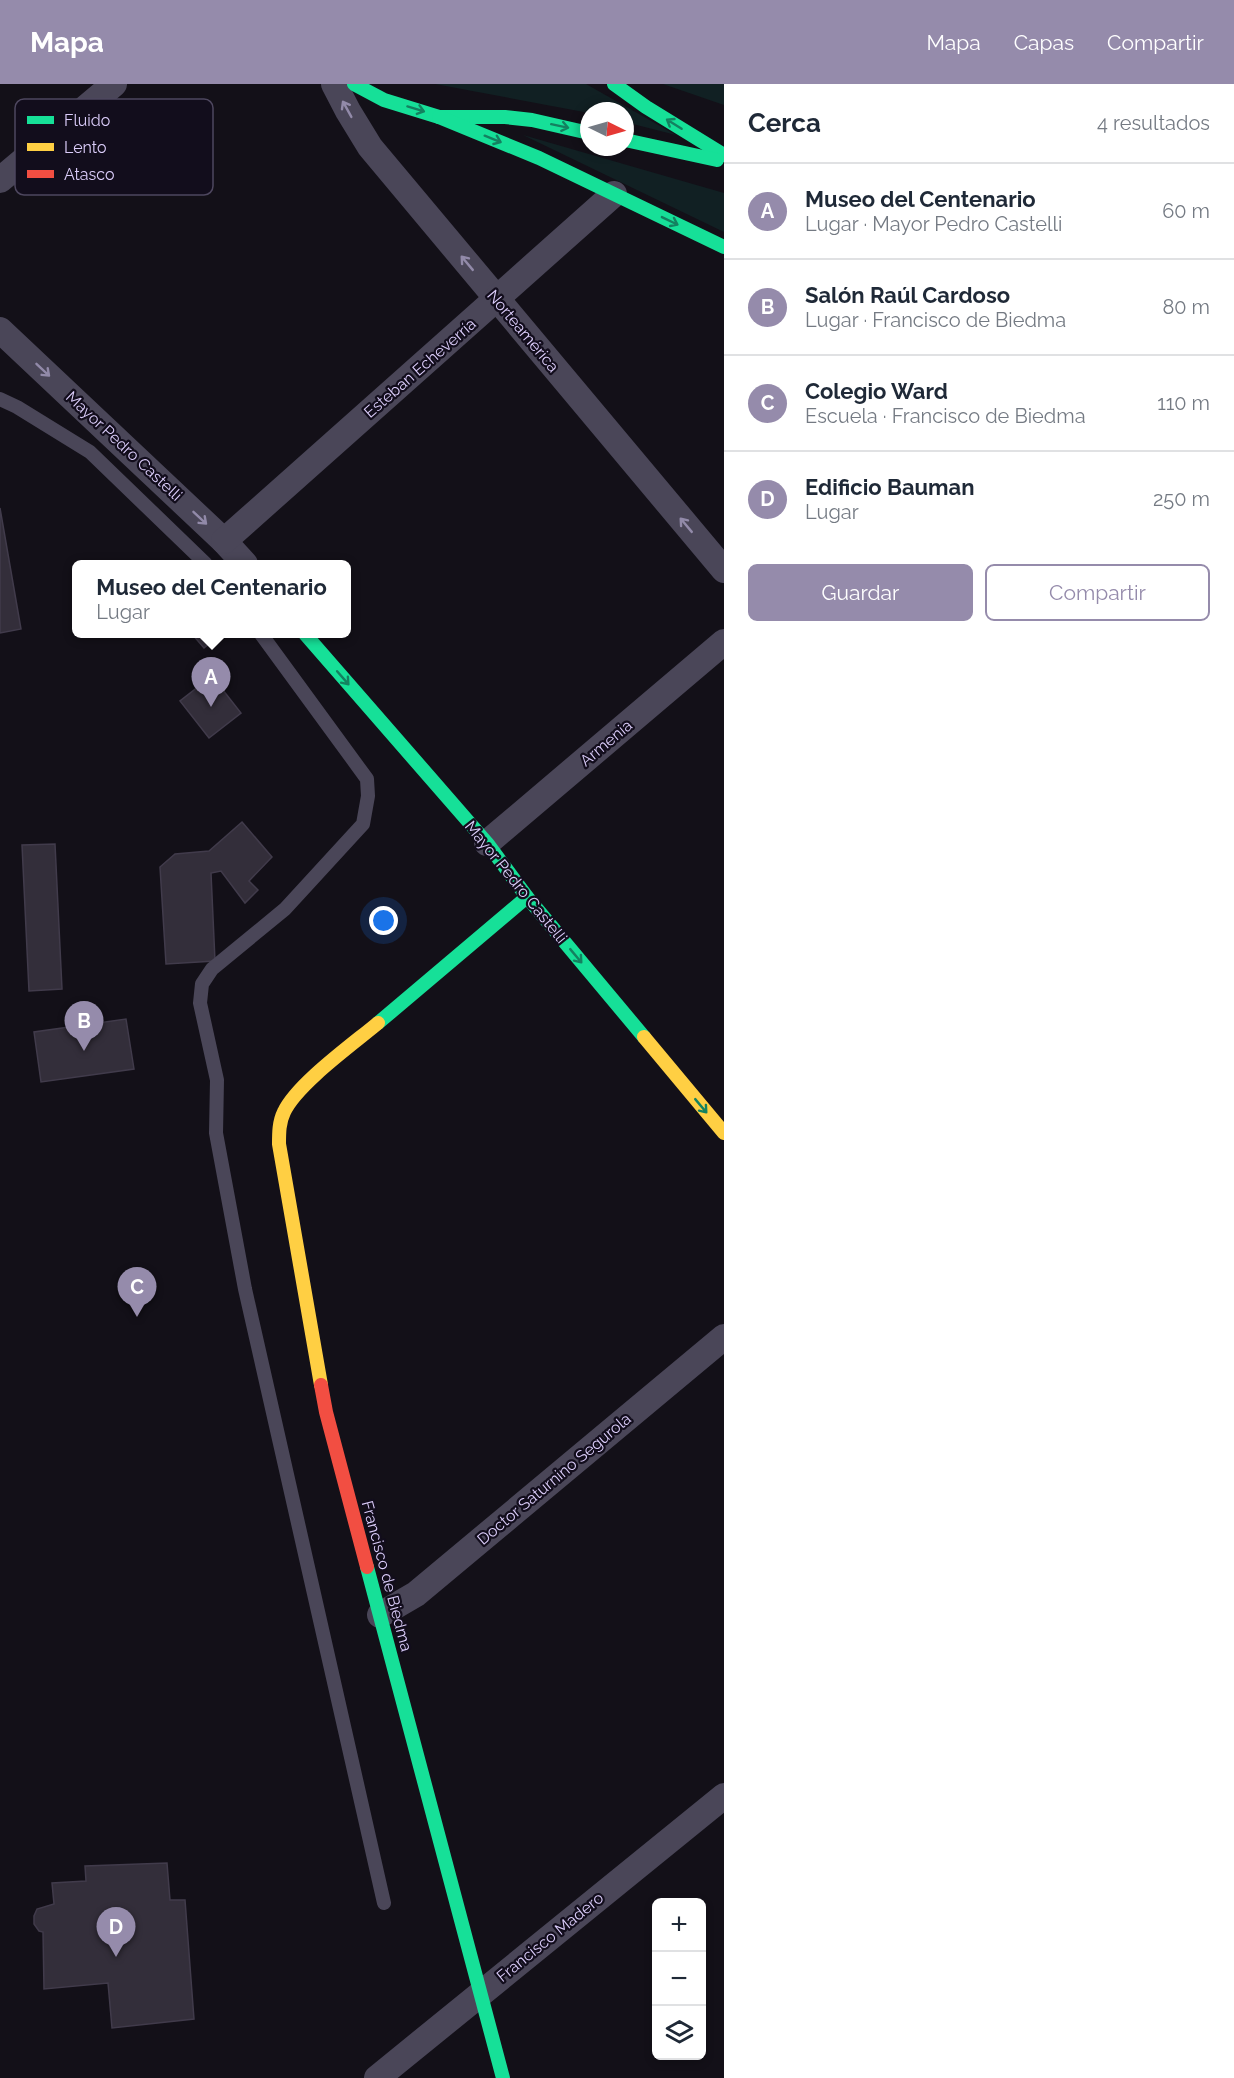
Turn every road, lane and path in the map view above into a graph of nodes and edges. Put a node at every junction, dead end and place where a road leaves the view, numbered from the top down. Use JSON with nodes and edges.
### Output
{"nodes":[{"id":1,"x":114,"y":84,"type":"edge"},
{"id":2,"x":334,"y":84,"type":"edge"},
{"id":3,"x":354,"y":84,"type":"edge"},
{"id":4,"x":614,"y":84,"type":"edge"},
{"id":5,"x":96,"y":99,"type":"edge"},
{"id":6,"x":439,"y":117,"type":"junction"},
{"id":7,"x":580,"y":131,"type":"edge"},
{"id":8,"x":634,"y":142,"type":"edge"},
{"id":9,"x":724,"y":155,"type":"edge"},
{"id":10,"x":724,"y":162,"type":"edge"},
{"id":11,"x":15,"y":167,"type":"edge"},
{"id":12,"x":0,"y":180,"type":"edge"},
{"id":13,"x":614,"y":194,"type":"junction"},
{"id":14,"x":724,"y":247,"type":"edge"},
{"id":15,"x":497,"y":300,"type":"junction"},
{"id":16,"x":0,"y":330,"type":"edge"},
{"id":17,"x":0,"y":399,"type":"edge"},
{"id":18,"x":224,"y":541,"type":"junction"},
{"id":19,"x":202,"y":560,"type":"edge"},
{"id":20,"x":241,"y":560,"type":"edge"},
{"id":21,"x":724,"y":570,"type":"edge"},
{"id":22,"x":265,"y":638,"type":"edge"},
{"id":23,"x":309,"y":638,"type":"edge"},
{"id":24,"x":724,"y":642,"type":"edge"},
{"id":25,"x":487,"y":843,"type":"junction"},
{"id":26,"x":527,"y":897,"type":"junction"},
{"id":27,"x":724,"y":1133,"type":"edge"},
{"id":28,"x":724,"y":1337,"type":"edge"},
{"id":29,"x":380,"y":1615,"type":"junction"},
{"id":30,"x":724,"y":1796,"type":"edge"},
{"id":31,"x":384,"y":1903,"type":"dead end"},
{"id":32,"x":480,"y":1995,"type":"junction"},
{"id":33,"x":377,"y":2078,"type":"edge"},
{"id":34,"x":503,"y":2078,"type":"edge"}],
"edges":[{"from":1,"to":5,"type":"street"},
{"from":15,"to":2,"type":"street","name":"Norteamérica","one_way":true},
{"from":3,"to":6,"type":"street","one_way":true},
{"from":9,"to":4,"type":"street","one_way":true},
{"from":6,"to":7,"type":"street","one_way":true},
{"from":6,"to":13,"type":"street","one_way":true},
{"from":8,"to":10,"type":"street"},
{"from":11,"to":12,"type":"street"},
{"from":13,"to":14,"type":"street","one_way":true},
{"from":13,"to":15,"type":"street","name":"Esteban Echeverría"},
{"from":15,"to":18,"type":"street","name":"Esteban Echeverría"},
{"from":21,"to":15,"type":"street","name":"Norteamérica","one_way":true},
{"from":16,"to":18,"type":"street","name":"Mayor Pedro Castelli","one_way":true},
{"from":17,"to":19,"type":"lane"},
{"from":18,"to":20,"type":"street","name":"Mayor Pedro Castelli"},
{"from":22,"to":31,"type":"lane"},
{"from":23,"to":25,"type":"street","name":"Mayor Pedro Castelli","one_way":true},
{"from":24,"to":25,"type":"street","name":"Armenia"},
{"from":25,"to":26,"type":"street","name":"Mayor Pedro Castelli"},
{"from":26,"to":27,"type":"street","name":"Mayor Pedro Castelli","one_way":true},
{"from":26,"to":29,"type":"street","name":"Francisco de Biedma"},
{"from":28,"to":29,"type":"street","name":"Doctor Saturnino Segurola"},
{"from":29,"to":32,"type":"street","name":"Francisco de Biedma"},
{"from":30,"to":32,"type":"street","name":"Francisco Madero"},
{"from":32,"to":33,"type":"street","name":"Francisco Madero"},
{"from":32,"to":34,"type":"street","name":"Francisco de Biedma"}]}
